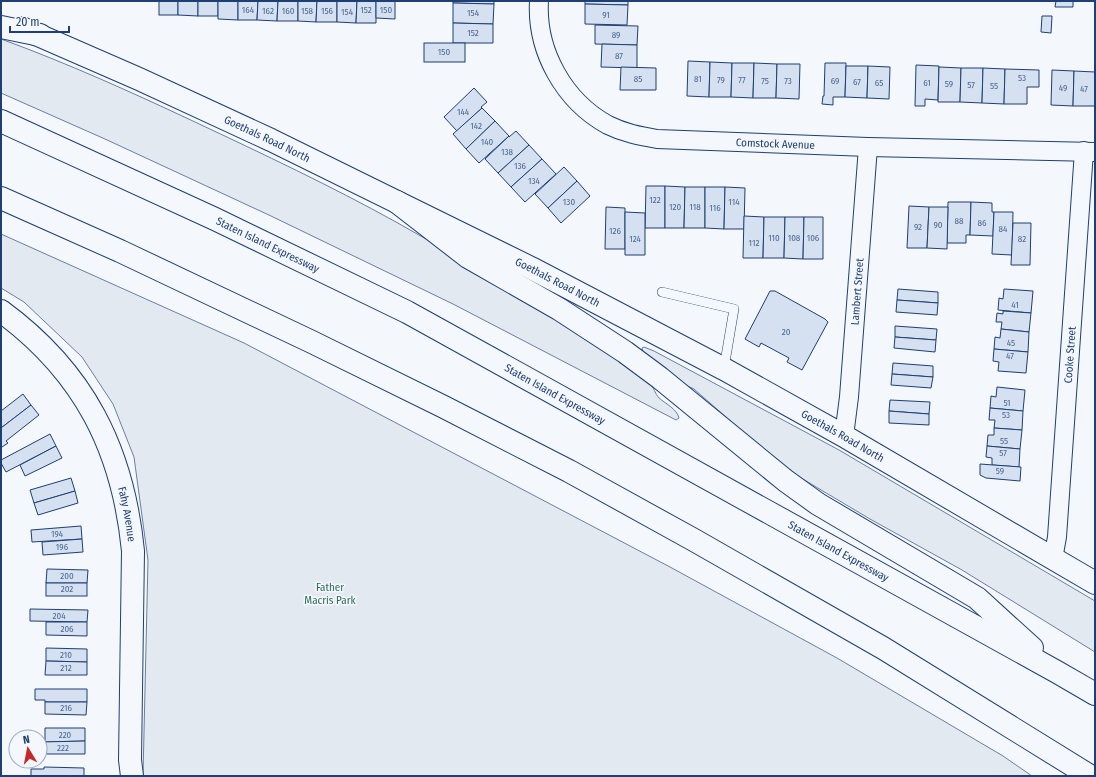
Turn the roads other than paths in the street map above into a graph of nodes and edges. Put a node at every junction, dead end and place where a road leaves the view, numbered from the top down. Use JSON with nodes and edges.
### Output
{"nodes":[{"id":1,"x":539,"y":1,"type":"edge"},
{"id":2,"x":1,"y":19,"type":"edge"},
{"id":3,"x":1,"y":27,"type":"edge"},
{"id":4,"x":40,"y":35,"type":"junction"},
{"id":5,"x":1,"y":121,"type":"edge"},
{"id":6,"x":868,"y":147,"type":"junction"},
{"id":7,"x":1089,"y":151,"type":"edge"},
{"id":8,"x":1,"y":198,"type":"edge"},
{"id":9,"x":397,"y":202,"type":"junction"},
{"id":10,"x":662,"y":292,"type":"dead end"},
{"id":11,"x":1,"y":311,"type":"edge"},
{"id":12,"x":724,"y":369,"type":"junction"},
{"id":13,"x":844,"y":436,"type":"junction"},
{"id":14,"x":1053,"y":558,"type":"junction"},
{"id":15,"x":1095,"y":583,"type":"edge"},
{"id":16,"x":1057,"y":672,"type":"junction"},
{"id":17,"x":1095,"y":694,"type":"edge"},
{"id":18,"x":130,"y":771,"type":"edge"},
{"id":19,"x":1090,"y":776,"type":"edge"}],
"edges":[{"from":1,"to":6,"type":"street","name":"Comstock Avenue"},
{"from":2,"to":4,"type":"main road","name":"Goethals Road North"},
{"from":3,"to":4,"type":"main road"},
{"from":4,"to":9,"type":"main road","name":"Goethals Road North"},
{"from":5,"to":16,"type":"main road","name":"Staten Island Expressway"},
{"from":6,"to":7,"type":"street","name":"Comstock Avenue"},
{"from":6,"to":13,"type":"street","name":"Lambert Street"},
{"from":7,"to":14,"type":"street","name":"Cooke Street"},
{"from":8,"to":19,"type":"main road"},
{"from":9,"to":12,"type":"main road","name":"Goethals Road North"},
{"from":9,"to":16,"type":"main road"},
{"from":10,"to":12,"type":"lane"},
{"from":11,"to":18,"type":"main road","name":"Fahy Avenue"},
{"from":12,"to":13,"type":"main road","name":"Goethals Road North"},
{"from":13,"to":14,"type":"main road","name":"Goethals Road North"},
{"from":14,"to":15,"type":"main road","name":"Goethals Road North"},
{"from":16,"to":17,"type":"main road","name":"Staten Island Expressway"}]}
